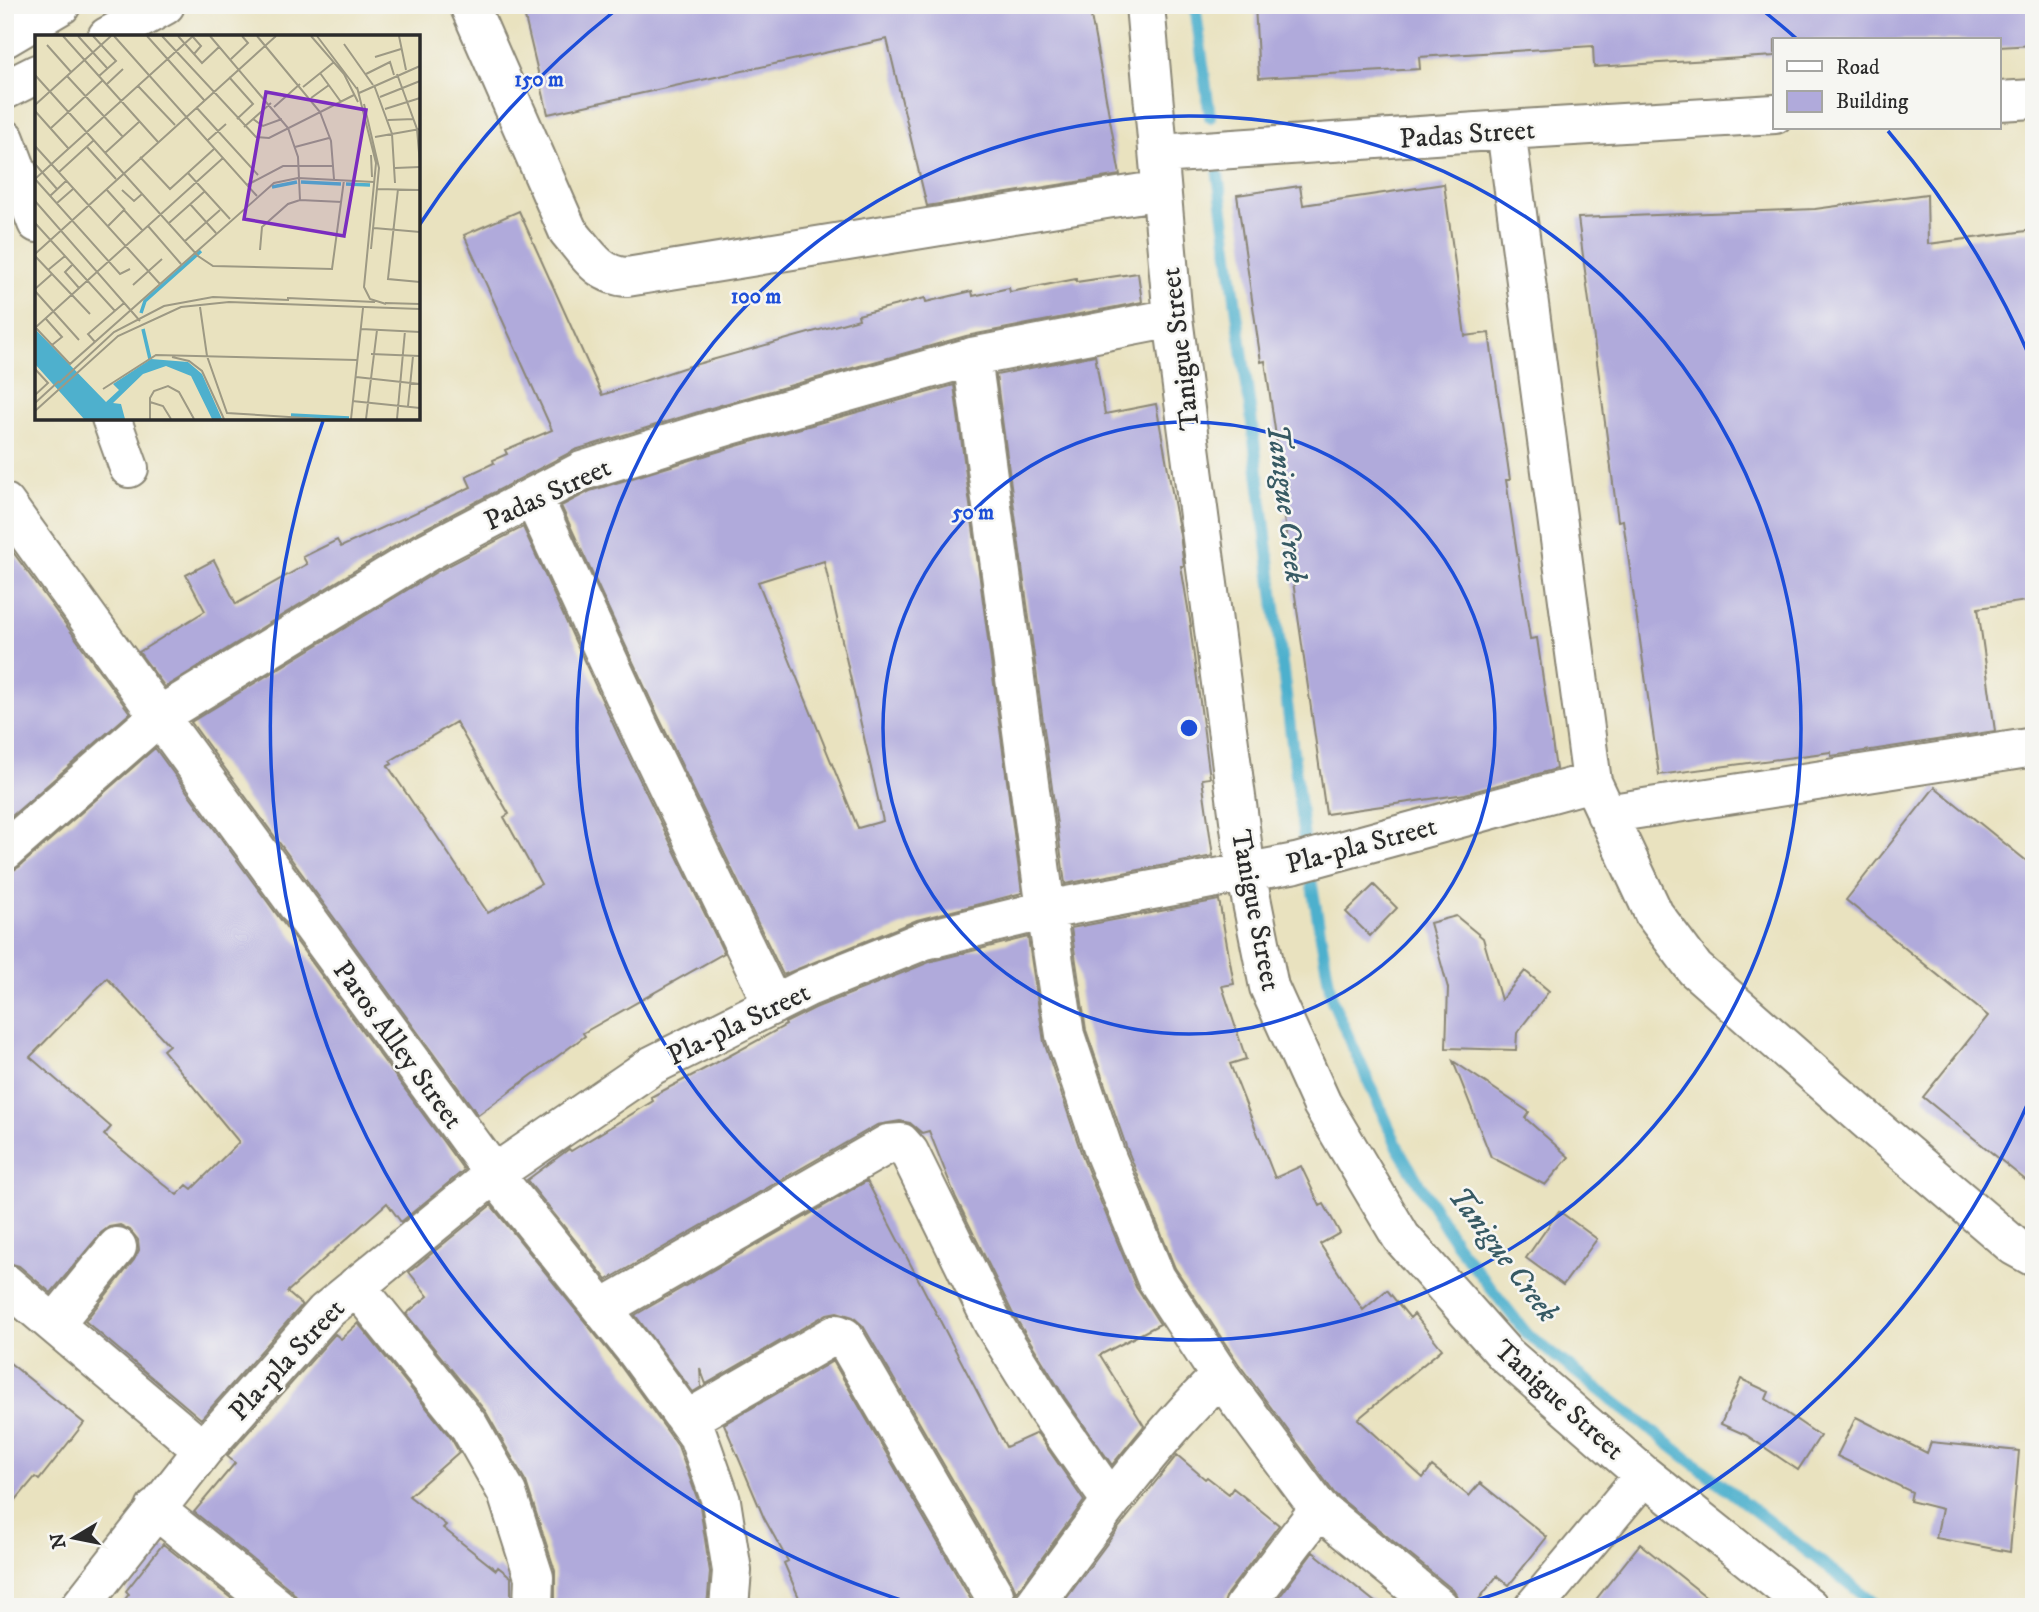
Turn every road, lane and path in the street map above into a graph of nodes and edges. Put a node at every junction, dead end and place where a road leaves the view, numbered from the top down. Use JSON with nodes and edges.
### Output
{"nodes":[{"id":1,"x":61,"y":5,"type":"edge"},
{"id":2,"x":165,"y":5,"type":"edge"},
{"id":3,"x":469,"y":5,"type":"edge"},
{"id":4,"x":1145,"y":5,"type":"edge"},
{"id":5,"x":111,"y":35,"type":"edge"},
{"id":6,"x":5,"y":38,"type":"edge"},
{"id":7,"x":35,"y":75,"type":"edge"},
{"id":8,"x":5,"y":90,"type":"edge"},
{"id":9,"x":2034,"y":99,"type":"edge"},
{"id":10,"x":2000,"y":101,"type":"edge"},
{"id":11,"x":1773,"y":114,"type":"edge"},
{"id":12,"x":1506,"y":130,"type":"junction"},
{"id":13,"x":5,"y":139,"type":"edge"},
{"id":14,"x":1160,"y":172,"type":"junction"},
{"id":15,"x":35,"y":218,"type":"edge"},
{"id":16,"x":1173,"y":318,"type":"junction"},
{"id":17,"x":972,"y":356,"type":"junction"},
{"id":18,"x":111,"y":420,"type":"edge"},
{"id":19,"x":129,"y":468,"type":"dead end"},
{"id":20,"x":533,"y":497,"type":"junction"},
{"id":21,"x":5,"y":503,"type":"edge"},
{"id":22,"x":159,"y":716,"type":"junction"},
{"id":23,"x":2034,"y":747,"type":"edge"},
{"id":24,"x":1599,"y":798,"type":"junction"},
{"id":25,"x":5,"y":850,"type":"edge"},
{"id":26,"x":1246,"y":873,"type":"junction"},
{"id":27,"x":1046,"y":910,"type":"junction"},
{"id":28,"x":773,"y":1004,"type":"junction"},
{"id":29,"x":494,"y":1174,"type":"junction"},
{"id":30,"x":117,"y":1247,"type":"dead end"},
{"id":31,"x":2034,"y":1257,"type":"edge"},
{"id":32,"x":5,"y":1283,"type":"edge"},
{"id":33,"x":356,"y":1286,"type":"junction"},
{"id":34,"x":603,"y":1308,"type":"junction"},
{"id":35,"x":55,"y":1323,"type":"junction"},
{"id":36,"x":1220,"y":1376,"type":"junction"},
{"id":37,"x":687,"y":1420,"type":"junction"},
{"id":38,"x":203,"y":1450,"type":"junction"},
{"id":39,"x":1644,"y":1475,"type":"junction"},
{"id":40,"x":1111,"y":1501,"type":"junction"},
{"id":41,"x":155,"y":1509,"type":"junction"},
{"id":42,"x":1319,"y":1509,"type":"junction"},
{"id":43,"x":80,"y":1607,"type":"edge"},
{"id":44,"x":277,"y":1607,"type":"edge"},
{"id":45,"x":533,"y":1607,"type":"edge"},
{"id":46,"x":729,"y":1607,"type":"edge"},
{"id":47,"x":996,"y":1607,"type":"edge"},
{"id":48,"x":1033,"y":1607,"type":"edge"},
{"id":49,"x":1244,"y":1607,"type":"edge"},
{"id":50,"x":1438,"y":1607,"type":"edge"},
{"id":51,"x":1534,"y":1607,"type":"edge"},
{"id":52,"x":1809,"y":1607,"type":"edge"}],
"edges":[{"from":1,"to":6,"type":"main road"},
{"from":2,"to":5,"type":"main road"},
{"from":3,"to":14,"type":"main road","name":"Padas Street"},
{"from":4,"to":14,"type":"main road","name":"Tanigue Street"},
{"from":7,"to":8,"type":"main road"},
{"from":9,"to":10,"type":"main road"},
{"from":11,"to":12,"type":"main road","name":"Padas Street"},
{"from":12,"to":14,"type":"main road","name":"Padas Street"},
{"from":12,"to":24,"type":"main road"},
{"from":13,"to":15,"type":"main road"},
{"from":14,"to":16,"type":"main road","name":"Tanigue Street"},
{"from":16,"to":17,"type":"main road","name":"Padas Street"},
{"from":16,"to":26,"type":"main road","name":"Tanigue Street"},
{"from":17,"to":20,"type":"main road","name":"Padas Street"},
{"from":17,"to":27,"type":"main road"},
{"from":18,"to":19,"type":"main road"},
{"from":20,"to":22,"type":"main road","name":"Padas Street"},
{"from":20,"to":28,"type":"main road"},
{"from":21,"to":22,"type":"main road","name":"Paros Alley Street"},
{"from":22,"to":25,"type":"main road","name":"Padas Street"},
{"from":22,"to":29,"type":"main road","name":"Paros Alley Street"},
{"from":23,"to":24,"type":"main road","name":"Pla-pla Street"},
{"from":24,"to":26,"type":"main road","name":"Pla-pla Street"},
{"from":24,"to":31,"type":"main road"},
{"from":26,"to":27,"type":"main road","name":"Pla-pla Street"},
{"from":26,"to":39,"type":"main road","name":"Tanigue Street"},
{"from":27,"to":28,"type":"main road","name":"Pla-pla Street"},
{"from":27,"to":36,"type":"main road"},
{"from":28,"to":29,"type":"main road","name":"Pla-pla Street"},
{"from":29,"to":33,"type":"main road","name":"Pla-pla Street"},
{"from":29,"to":34,"type":"main road","name":"Paros Alley Street"},
{"from":30,"to":35,"type":"main road"},
{"from":32,"to":35,"type":"main road"},
{"from":33,"to":38,"type":"main road","name":"Pla-pla Street"},
{"from":33,"to":45,"type":"main road"},
{"from":34,"to":37,"type":"main road","name":"Paros Alley Street"},
{"from":34,"to":40,"type":"main road"},
{"from":35,"to":38,"type":"main road"},
{"from":36,"to":40,"type":"main road"},
{"from":36,"to":42,"type":"main road"},
{"from":37,"to":46,"type":"main road","name":"Paros Alley Street"},
{"from":37,"to":47,"type":"main road"},
{"from":38,"to":41,"type":"main road","name":"Pla-pla Street"},
{"from":39,"to":51,"type":"main road"},
{"from":39,"to":52,"type":"main road","name":"Tanigue Street"},
{"from":40,"to":48,"type":"main road"},
{"from":41,"to":43,"type":"main road","name":"Pla-pla Street"},
{"from":41,"to":44,"type":"main road"},
{"from":42,"to":49,"type":"main road"},
{"from":42,"to":50,"type":"main road"}]}
